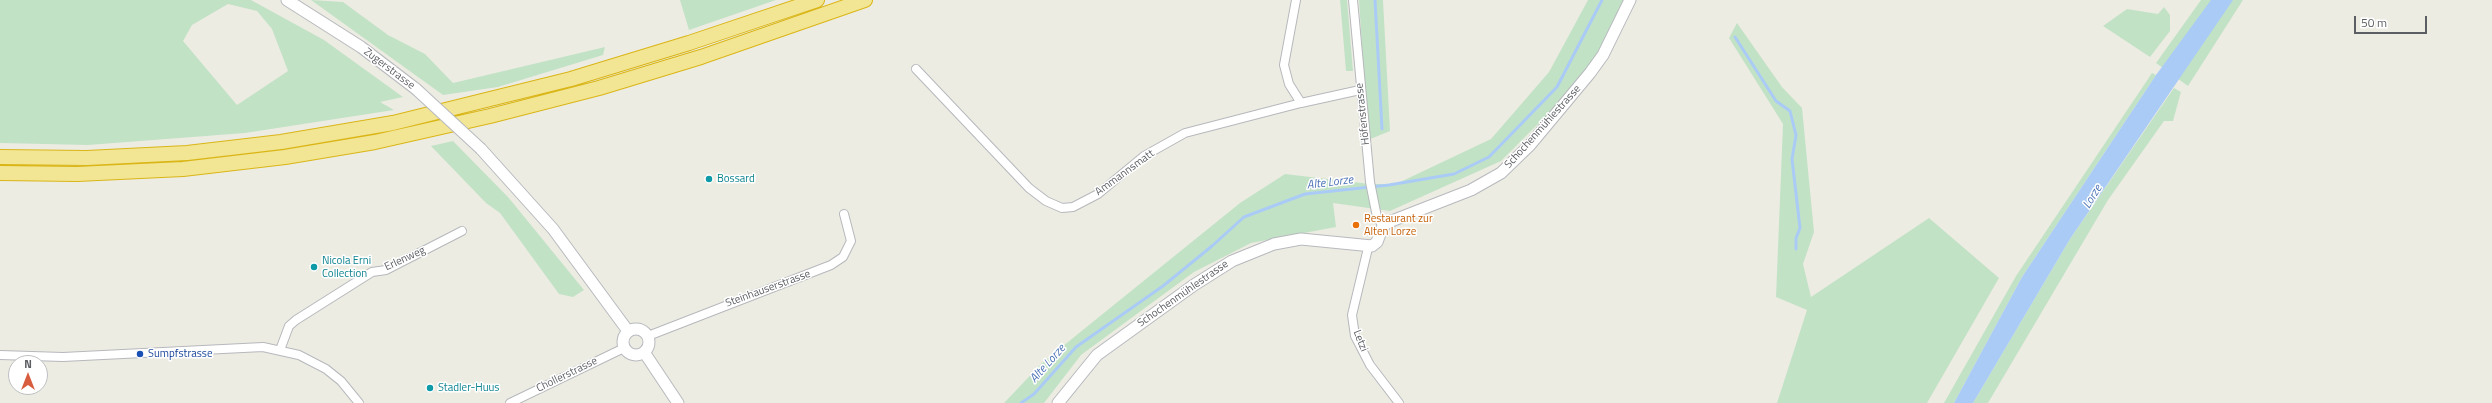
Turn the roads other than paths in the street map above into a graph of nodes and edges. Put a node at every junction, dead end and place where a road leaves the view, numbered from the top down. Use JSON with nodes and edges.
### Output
{"nodes":[{"id":1,"x":287,"y":0,"type":"edge"},
{"id":2,"x":817,"y":0,"type":"edge"},
{"id":3,"x":865,"y":0,"type":"edge"},
{"id":4,"x":1296,"y":0,"type":"edge"},
{"id":5,"x":1353,"y":0,"type":"edge"},
{"id":6,"x":1630,"y":0,"type":"edge"},
{"id":7,"x":916,"y":69,"type":"dead end"},
{"id":8,"x":1360,"y":90,"type":"junction"},
{"id":9,"x":1301,"y":103,"type":"junction"},
{"id":10,"x":0,"y":157,"type":"edge"},
{"id":11,"x":0,"y":173,"type":"edge"},
{"id":12,"x":844,"y":214,"type":"dead end"},
{"id":13,"x":1383,"y":226,"type":"junction"},
{"id":14,"x":462,"y":231,"type":"dead end"},
{"id":15,"x":1368,"y":248,"type":"junction"},
{"id":16,"x":628,"y":331,"type":"junction"},
{"id":17,"x":648,"y":336,"type":"junction"},
{"id":18,"x":624,"y":348,"type":"junction"},
{"id":19,"x":280,"y":350,"type":"junction"},
{"id":20,"x":644,"y":352,"type":"junction"},
{"id":21,"x":0,"y":355,"type":"edge"},
{"id":22,"x":359,"y":403,"type":"edge"},
{"id":23,"x":510,"y":403,"type":"edge"},
{"id":24,"x":678,"y":403,"type":"edge"},
{"id":25,"x":1058,"y":403,"type":"edge"},
{"id":26,"x":1398,"y":403,"type":"edge"}],
"edges":[{"from":1,"to":16,"type":"street","name":"Zugerstrasse","bridge":true},
{"from":2,"to":10,"type":"highway"},
{"from":3,"to":11,"type":"highway"},
{"from":4,"to":9,"type":"street"},
{"from":5,"to":8,"type":"street","name":"Höfenstrasse"},
{"from":6,"to":13,"type":"street","name":"Schochenmühlestrasse"},
{"from":7,"to":9,"type":"street","name":"Ammannsmatt"},
{"from":8,"to":9,"type":"street","name":"Ammannsmatt"},
{"from":8,"to":13,"type":"street","name":"Höfenstrasse"},
{"from":12,"to":17,"type":"street","name":"Steinhauserstrasse"},
{"from":13,"to":15,"type":"street"},
{"from":14,"to":19,"type":"street","name":"Erlenweg"},
{"from":15,"to":25,"type":"street","name":"Schochenmühlestrasse"},
{"from":15,"to":26,"type":"street","name":"Letzi"},
{"from":16,"to":17,"type":"street"},
{"from":16,"to":18,"type":"street"},
{"from":17,"to":20,"type":"street"},
{"from":18,"to":20,"type":"street"},
{"from":18,"to":23,"type":"street","name":"Chollerstrasse"},
{"from":19,"to":21,"type":"street"},
{"from":19,"to":22,"type":"street"},
{"from":20,"to":24,"type":"street"}]}
